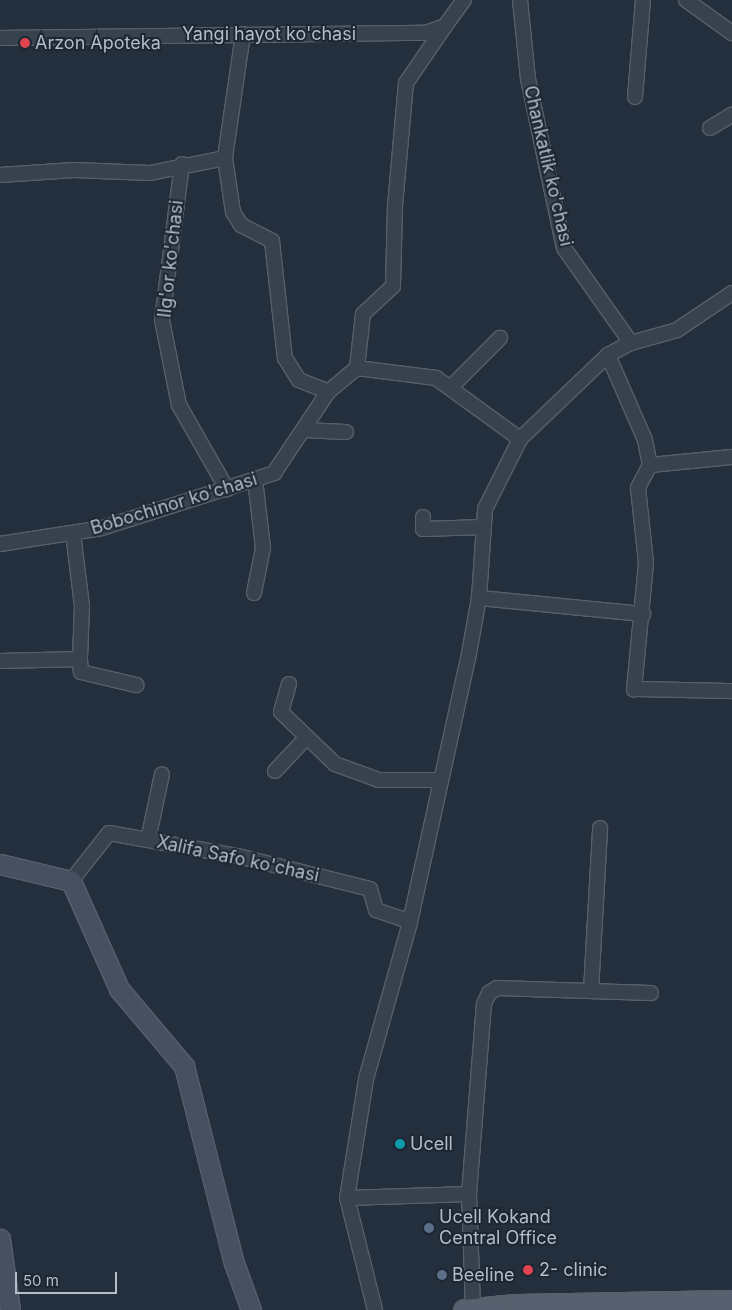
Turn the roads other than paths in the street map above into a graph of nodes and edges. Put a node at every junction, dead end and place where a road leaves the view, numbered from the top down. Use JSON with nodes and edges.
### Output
{"nodes":[{"id":1,"x":464,"y":0,"type":"edge"},
{"id":2,"x":520,"y":0,"type":"edge"},
{"id":3,"x":643,"y":0,"type":"edge"},
{"id":4,"x":686,"y":0,"type":"edge"},
{"id":5,"x":446,"y":26,"type":"junction"},
{"id":6,"x":243,"y":34,"type":"junction"},
{"id":7,"x":732,"y":34,"type":"edge"},
{"id":8,"x":0,"y":38,"type":"edge"},
{"id":9,"x":635,"y":97,"type":"dead end"},
{"id":10,"x":732,"y":115,"type":"edge"},
{"id":11,"x":710,"y":128,"type":"dead end"},
{"id":12,"x":225,"y":158,"type":"junction"},
{"id":13,"x":182,"y":164,"type":"junction"},
{"id":14,"x":0,"y":175,"type":"edge"},
{"id":15,"x":732,"y":293,"type":"edge"},
{"id":16,"x":500,"y":338,"type":"dead end"},
{"id":17,"x":631,"y":343,"type":"junction"},
{"id":18,"x":608,"y":355,"type":"junction"},
{"id":19,"x":356,"y":368,"type":"junction"},
{"id":20,"x":450,"y":388,"type":"junction"},
{"id":21,"x":328,"y":392,"type":"junction"},
{"id":22,"x":303,"y":430,"type":"junction"},
{"id":23,"x":346,"y":432,"type":"dead end"},
{"id":24,"x":520,"y":439,"type":"junction"},
{"id":25,"x":732,"y":457,"type":"edge"},
{"id":26,"x":650,"y":465,"type":"junction"},
{"id":27,"x":255,"y":479,"type":"junction"},
{"id":28,"x":227,"y":489,"type":"junction"},
{"id":29,"x":423,"y":516,"type":"dead end"},
{"id":30,"x":484,"y":526,"type":"junction"},
{"id":31,"x":73,"y":533,"type":"junction"},
{"id":32,"x":0,"y":544,"type":"edge"},
{"id":33,"x":254,"y":593,"type":"dead end"},
{"id":34,"x":479,"y":598,"type":"junction"},
{"id":35,"x":643,"y":614,"type":"junction"},
{"id":36,"x":80,"y":658,"type":"junction"},
{"id":37,"x":0,"y":661,"type":"edge"},
{"id":38,"x":289,"y":684,"type":"dead end"},
{"id":39,"x":136,"y":685,"type":"dead end"},
{"id":40,"x":732,"y":691,"type":"edge"},
{"id":41,"x":306,"y":738,"type":"junction"},
{"id":42,"x":276,"y":771,"type":"dead end"},
{"id":43,"x":162,"y":774,"type":"dead end"},
{"id":44,"x":440,"y":780,"type":"junction"},
{"id":45,"x":600,"y":828,"type":"dead end"},
{"id":46,"x":148,"y":840,"type":"junction"},
{"id":47,"x":0,"y":864,"type":"edge"},
{"id":48,"x":71,"y":881,"type":"junction"},
{"id":49,"x":410,"y":922,"type":"junction"},
{"id":50,"x":591,"y":991,"type":"junction"},
{"id":51,"x":651,"y":994,"type":"dead end"},
{"id":52,"x":469,"y":1194,"type":"junction"},
{"id":53,"x":346,"y":1198,"type":"junction"},
{"id":54,"x":0,"y":1239,"type":"edge"},
{"id":55,"x":732,"y":1301,"type":"edge"},
{"id":56,"x":10,"y":1310,"type":"edge"},
{"id":57,"x":251,"y":1310,"type":"edge"},
{"id":58,"x":375,"y":1310,"type":"edge"},
{"id":59,"x":468,"y":1310,"type":"edge"}],
"edges":[{"from":1,"to":5,"type":"street"},
{"from":2,"to":17,"type":"street","name":"Chankatlik ko'chasi"},
{"from":3,"to":9,"type":"street"},
{"from":4,"to":7,"type":"street"},
{"from":5,"to":6,"type":"street","name":"Yangi hayot ko'chasi"},
{"from":5,"to":19,"type":"street"},
{"from":6,"to":8,"type":"street","name":"Yangi hayot ko'chasi"},
{"from":6,"to":12,"type":"street"},
{"from":10,"to":11,"type":"street"},
{"from":12,"to":13,"type":"street"},
{"from":12,"to":21,"type":"street"},
{"from":13,"to":14,"type":"street"},
{"from":13,"to":28,"type":"street","name":"Ilg'or ko'chasi"},
{"from":15,"to":17,"type":"street"},
{"from":16,"to":20,"type":"street"},
{"from":17,"to":18,"type":"street"},
{"from":18,"to":24,"type":"street"},
{"from":18,"to":26,"type":"street"},
{"from":19,"to":20,"type":"street"},
{"from":19,"to":21,"type":"street","name":"Bobochinor ko'chasi"},
{"from":20,"to":24,"type":"street"},
{"from":21,"to":22,"type":"street","name":"Bobochinor ko'chasi"},
{"from":22,"to":23,"type":"street"},
{"from":22,"to":27,"type":"street","name":"Bobochinor ko'chasi"},
{"from":24,"to":30,"type":"street"},
{"from":25,"to":26,"type":"street"},
{"from":26,"to":35,"type":"street"},
{"from":27,"to":28,"type":"street","name":"Bobochinor ko'chasi"},
{"from":27,"to":33,"type":"street"},
{"from":28,"to":31,"type":"street","name":"Bobochinor ko'chasi"},
{"from":29,"to":30,"type":"street"},
{"from":30,"to":34,"type":"street"},
{"from":31,"to":32,"type":"street","name":"Bobochinor ko'chasi"},
{"from":31,"to":36,"type":"street"},
{"from":34,"to":35,"type":"street"},
{"from":34,"to":44,"type":"street"},
{"from":35,"to":40,"type":"street"},
{"from":36,"to":37,"type":"street"},
{"from":36,"to":39,"type":"street"},
{"from":38,"to":41,"type":"street"},
{"from":41,"to":42,"type":"street"},
{"from":41,"to":44,"type":"street"},
{"from":43,"to":46,"type":"street"},
{"from":44,"to":49,"type":"street"},
{"from":45,"to":50,"type":"street"},
{"from":46,"to":48,"type":"street","name":"Xalifa Safo ko'chasi"},
{"from":46,"to":49,"type":"street","name":"Xalifa Safo ko'chasi"},
{"from":47,"to":48,"type":"street"},
{"from":48,"to":57,"type":"street"},
{"from":49,"to":53,"type":"street"},
{"from":50,"to":51,"type":"street"},
{"from":50,"to":52,"type":"street"},
{"from":52,"to":53,"type":"street"},
{"from":52,"to":59,"type":"street"},
{"from":53,"to":58,"type":"street"},
{"from":54,"to":56,"type":"street"},
{"from":55,"to":59,"type":"main road"}]}
